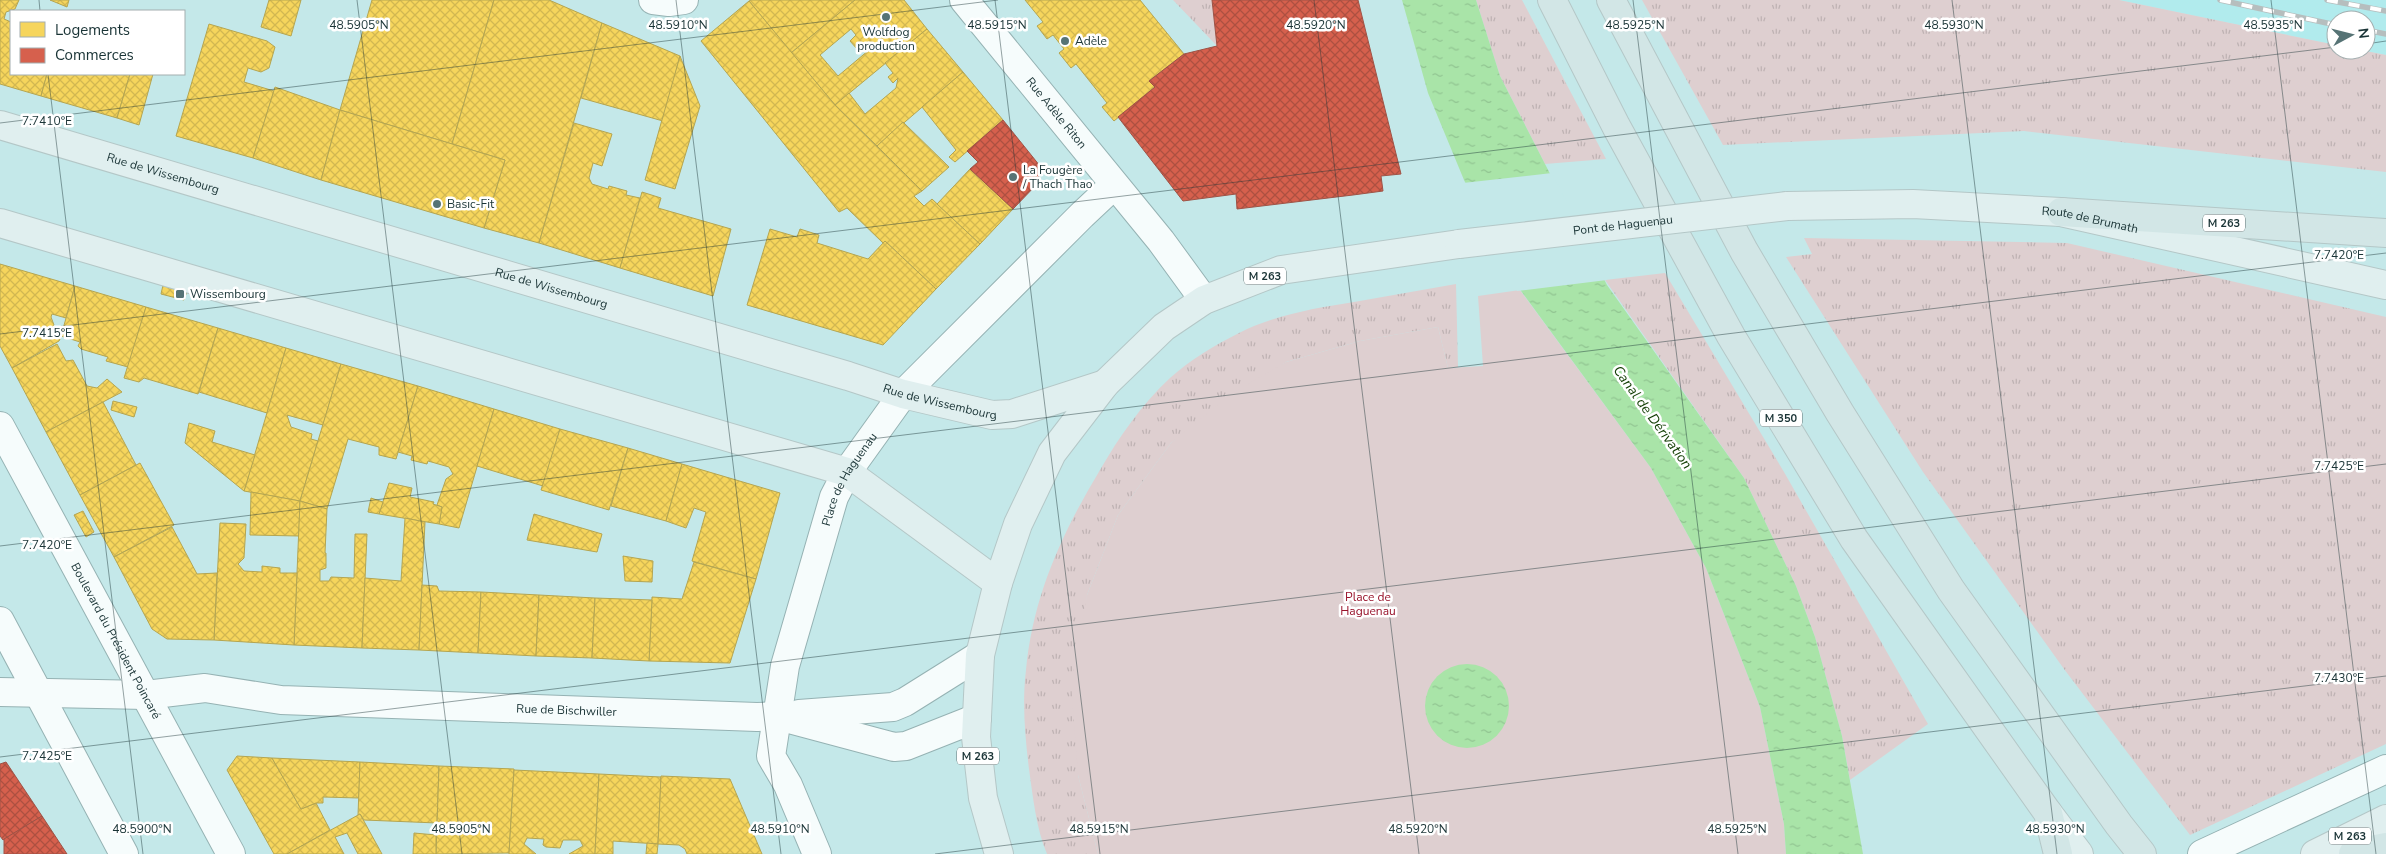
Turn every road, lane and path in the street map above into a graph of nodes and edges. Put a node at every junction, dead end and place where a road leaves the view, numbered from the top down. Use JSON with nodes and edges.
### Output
{"nodes":[{"id":1,"x":653,"y":0,"type":"edge"},
{"id":2,"x":684,"y":0,"type":"edge"},
{"id":3,"x":964,"y":0,"type":"edge"},
{"id":4,"x":1552,"y":0,"type":"edge"},
{"id":5,"x":1611,"y":0,"type":"edge"},
{"id":6,"x":0,"y":124,"type":"edge"},
{"id":7,"x":1114,"y":186,"type":"junction"},
{"id":8,"x":1787,"y":206,"type":"joint"},
{"id":9,"x":2061,"y":212,"type":"junction"},
{"id":10,"x":0,"y":223,"type":"edge"},
{"id":11,"x":2386,"y":233,"type":"edge"},
{"id":12,"x":2386,"y":285,"type":"edge"},
{"id":13,"x":1204,"y":300,"type":"junction"},
{"id":14,"x":1105,"y":384,"type":"junction"},
{"id":15,"x":903,"y":394,"type":"junction"},
{"id":16,"x":0,"y":426,"type":"edge"},
{"id":17,"x":847,"y":472,"type":"junction"},
{"id":18,"x":998,"y":583,"type":"junction"},
{"id":19,"x":0,"y":621,"type":"edge"},
{"id":20,"x":980,"y":655,"type":"junction"},
{"id":21,"x":0,"y":692,"type":"edge"},
{"id":22,"x":40,"y":694,"type":"junction"},
{"id":23,"x":146,"y":695,"type":"junction"},
{"id":24,"x":778,"y":716,"type":"junction"},
{"id":25,"x":977,"y":718,"type":"junction"},
{"id":26,"x":2386,"y":769,"type":"edge"},
{"id":27,"x":2048,"y":813,"type":"junction"},
{"id":28,"x":2386,"y":818,"type":"edge"},
{"id":29,"x":2386,"y":847,"type":"edge"},
{"id":30,"x":2210,"y":850,"type":"edge"},
{"id":31,"x":124,"y":854,"type":"edge"},
{"id":32,"x":231,"y":854,"type":"edge"},
{"id":33,"x":817,"y":854,"type":"edge"},
{"id":34,"x":999,"y":854,"type":"edge"},
{"id":35,"x":2058,"y":854,"type":"edge"},
{"id":36,"x":2079,"y":854,"type":"edge"},
{"id":37,"x":2142,"y":854,"type":"edge"},
{"id":38,"x":2315,"y":854,"type":"edge"},
{"id":39,"x":2353,"y":854,"type":"edge"}],
"edges":[{"from":1,"to":2,"type":"street"},
{"from":3,"to":7,"type":"street","name":"Rue Adèle Riton"},
{"from":4,"to":27,"type":"highway","number":"M 350"},
{"from":5,"to":37,"type":"highway"},
{"from":6,"to":15,"type":"main road","name":"Rue de Wissembourg"},
{"from":7,"to":13,"type":"street","name":"Rue Adèle Riton"},
{"from":7,"to":15,"type":"street","name":"Place de Haguenau"},
{"from":8,"to":9,"type":"main road","name":"Route de Brumath","number":"M 263"},
{"from":8,"to":13,"type":"main road","name":"Pont de Haguenau","number":"M 263","bridge":true},
{"from":9,"to":11,"type":"highway","number":"M 263"},
{"from":9,"to":12,"type":"main road","name":"Route de Brumath","number":"M 263"},
{"from":10,"to":17,"type":"main road"},
{"from":13,"to":14,"type":"main road","number":"M 263"},
{"from":14,"to":15,"type":"main road","name":"Rue de Wissembourg"},
{"from":14,"to":18,"type":"main road","number":"M 263"},
{"from":15,"to":17,"type":"street","name":"Place de Haguenau"},
{"from":16,"to":23,"type":"street","name":"Boulevard du Président Poincaré"},
{"from":17,"to":18,"type":"main road"},
{"from":17,"to":24,"type":"street","name":"Place de Haguenau"},
{"from":18,"to":20,"type":"main road","number":"M 263"},
{"from":19,"to":22,"type":"street"},
{"from":20,"to":24,"type":"street"},
{"from":20,"to":25,"type":"main road","number":"M 263"},
{"from":21,"to":22,"type":"street","name":"Rue de Bischwiller"},
{"from":22,"to":23,"type":"street","name":"Rue de Bischwiller"},
{"from":22,"to":31,"type":"street"},
{"from":23,"to":24,"type":"street","name":"Rue de Bischwiller"},
{"from":23,"to":32,"type":"street","name":"Boulevard du Président Poincaré"},
{"from":24,"to":25,"type":"street","name":"Rue de Bischwiller"},
{"from":24,"to":33,"type":"street","name":"Place de Haguenau"},
{"from":25,"to":34,"type":"main road","number":"M 263"},
{"from":26,"to":30,"type":"street"},
{"from":27,"to":35,"type":"highway"},
{"from":27,"to":36,"type":"main road","number":"M 350"},
{"from":28,"to":38,"type":"main road","number":"M 263"},
{"from":29,"to":39,"type":"highway"}]}
